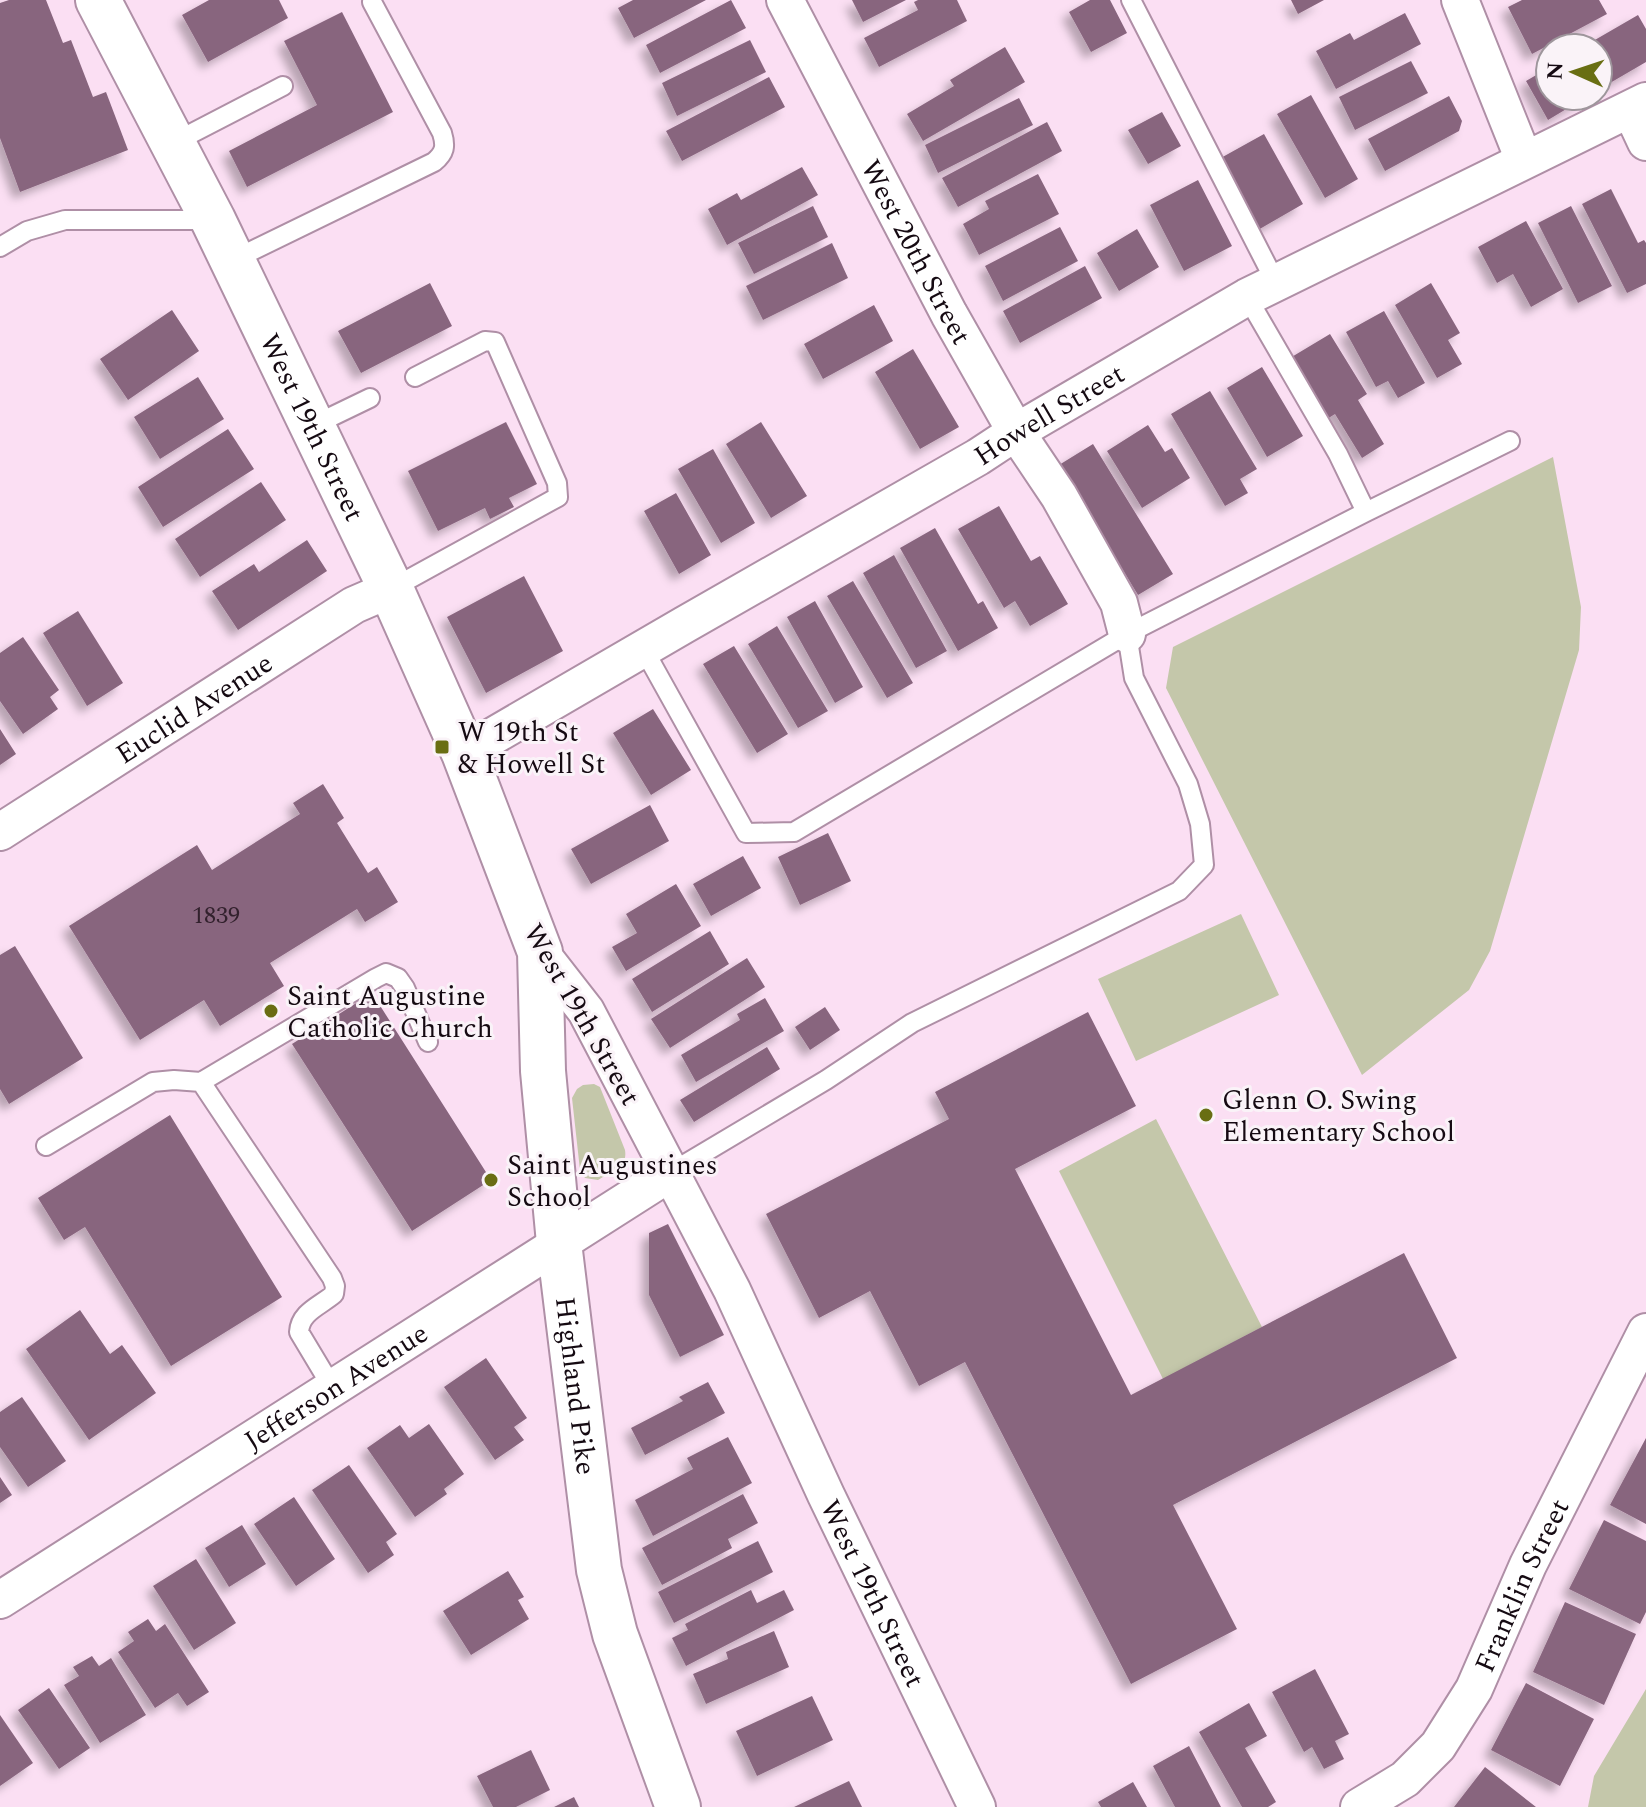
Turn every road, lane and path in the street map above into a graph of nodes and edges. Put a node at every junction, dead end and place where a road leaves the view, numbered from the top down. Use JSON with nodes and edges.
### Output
{"nodes":[{"id":1,"x":98,"y":0,"type":"edge"},
{"id":2,"x":785,"y":0,"type":"edge"},
{"id":3,"x":1131,"y":0,"type":"edge"},
{"id":4,"x":1460,"y":0,"type":"edge"},
{"id":5,"x":372,"y":2,"type":"dead end"},
{"id":6,"x":283,"y":86,"type":"dead end"},
{"id":7,"x":1641,"y":118,"type":"edge"},
{"id":8,"x":173,"y":143,"type":"junction"},
{"id":9,"x":1524,"y":160,"type":"junction"},
{"id":10,"x":213,"y":220,"type":"junction"},
{"id":11,"x":0,"y":247,"type":"edge"},
{"id":12,"x":233,"y":260,"type":"junction"},
{"id":13,"x":1261,"y":290,"type":"junction"},
{"id":14,"x":415,"y":377,"type":"dead end"},
{"id":15,"x":370,"y":398,"type":"dead end"},
{"id":16,"x":312,"y":426,"type":"junction"},
{"id":17,"x":1016,"y":432,"type":"junction"},
{"id":18,"x":1510,"y":441,"type":"dead end"},
{"id":19,"x":1366,"y":512,"type":"junction"},
{"id":20,"x":391,"y":589,"type":"junction"},
{"id":21,"x":1127,"y":634,"type":"junction"},
{"id":22,"x":643,"y":648,"type":"junction"},
{"id":23,"x":464,"y":753,"type":"junction"},
{"id":24,"x":0,"y":832,"type":"edge"},
{"id":25,"x":540,"y":952,"type":"junction"},
{"id":26,"x":428,"y":1042,"type":"dead end"},
{"id":27,"x":201,"y":1082,"type":"junction"},
{"id":28,"x":46,"y":1146,"type":"dead end"},
{"id":29,"x":670,"y":1173,"type":"junction"},
{"id":30,"x":559,"y":1243,"type":"junction"},
{"id":31,"x":1646,"y":1332,"type":"edge"},
{"id":32,"x":332,"y":1387,"type":"junction"},
{"id":33,"x":0,"y":1600,"type":"edge"},
{"id":34,"x":678,"y":1807,"type":"edge"},
{"id":35,"x":977,"y":1807,"type":"edge"},
{"id":36,"x":1359,"y":1807,"type":"edge"}],
"edges":[{"from":1,"to":8,"type":"street","name":"West 19th Street"},
{"from":2,"to":17,"type":"street","name":"West 20th Street"},
{"from":3,"to":13,"type":"lane"},
{"from":4,"to":9,"type":"street"},
{"from":5,"to":12,"type":"lane"},
{"from":6,"to":8,"type":"lane"},
{"from":7,"to":9,"type":"street","name":"Howell Street"},
{"from":8,"to":10,"type":"street","name":"West 19th Street"},
{"from":9,"to":13,"type":"street","name":"Howell Street"},
{"from":10,"to":11,"type":"lane"},
{"from":10,"to":12,"type":"street","name":"West 19th Street"},
{"from":12,"to":16,"type":"street","name":"West 19th Street"},
{"from":13,"to":17,"type":"street","name":"Howell Street"},
{"from":13,"to":19,"type":"lane"},
{"from":14,"to":20,"type":"lane"},
{"from":15,"to":16,"type":"lane"},
{"from":16,"to":20,"type":"street","name":"West 19th Street"},
{"from":17,"to":21,"type":"street","name":"West 20th Street"},
{"from":17,"to":22,"type":"street","name":"Howell Street"},
{"from":18,"to":19,"type":"lane"},
{"from":19,"to":21,"type":"lane"},
{"from":20,"to":23,"type":"street","name":"West 19th Street"},
{"from":20,"to":24,"type":"street","name":"Euclid Avenue"},
{"from":21,"to":22,"type":"lane"},
{"from":21,"to":29,"type":"lane"},
{"from":22,"to":23,"type":"street","name":"Howell Street"},
{"from":23,"to":25,"type":"street","name":"West 19th Street"},
{"from":25,"to":29,"type":"street","name":"West 19th Street"},
{"from":25,"to":30,"type":"street","name":"Highland Pike"},
{"from":26,"to":27,"type":"lane"},
{"from":27,"to":28,"type":"lane"},
{"from":27,"to":32,"type":"lane"},
{"from":29,"to":30,"type":"street","name":"Jefferson Avenue"},
{"from":29,"to":35,"type":"street","name":"West 19th Street"},
{"from":30,"to":32,"type":"street","name":"Jefferson Avenue"},
{"from":30,"to":34,"type":"street","name":"Highland Pike"},
{"from":31,"to":36,"type":"street","name":"Franklin Street"},
{"from":32,"to":33,"type":"street","name":"Jefferson Avenue"}]}
